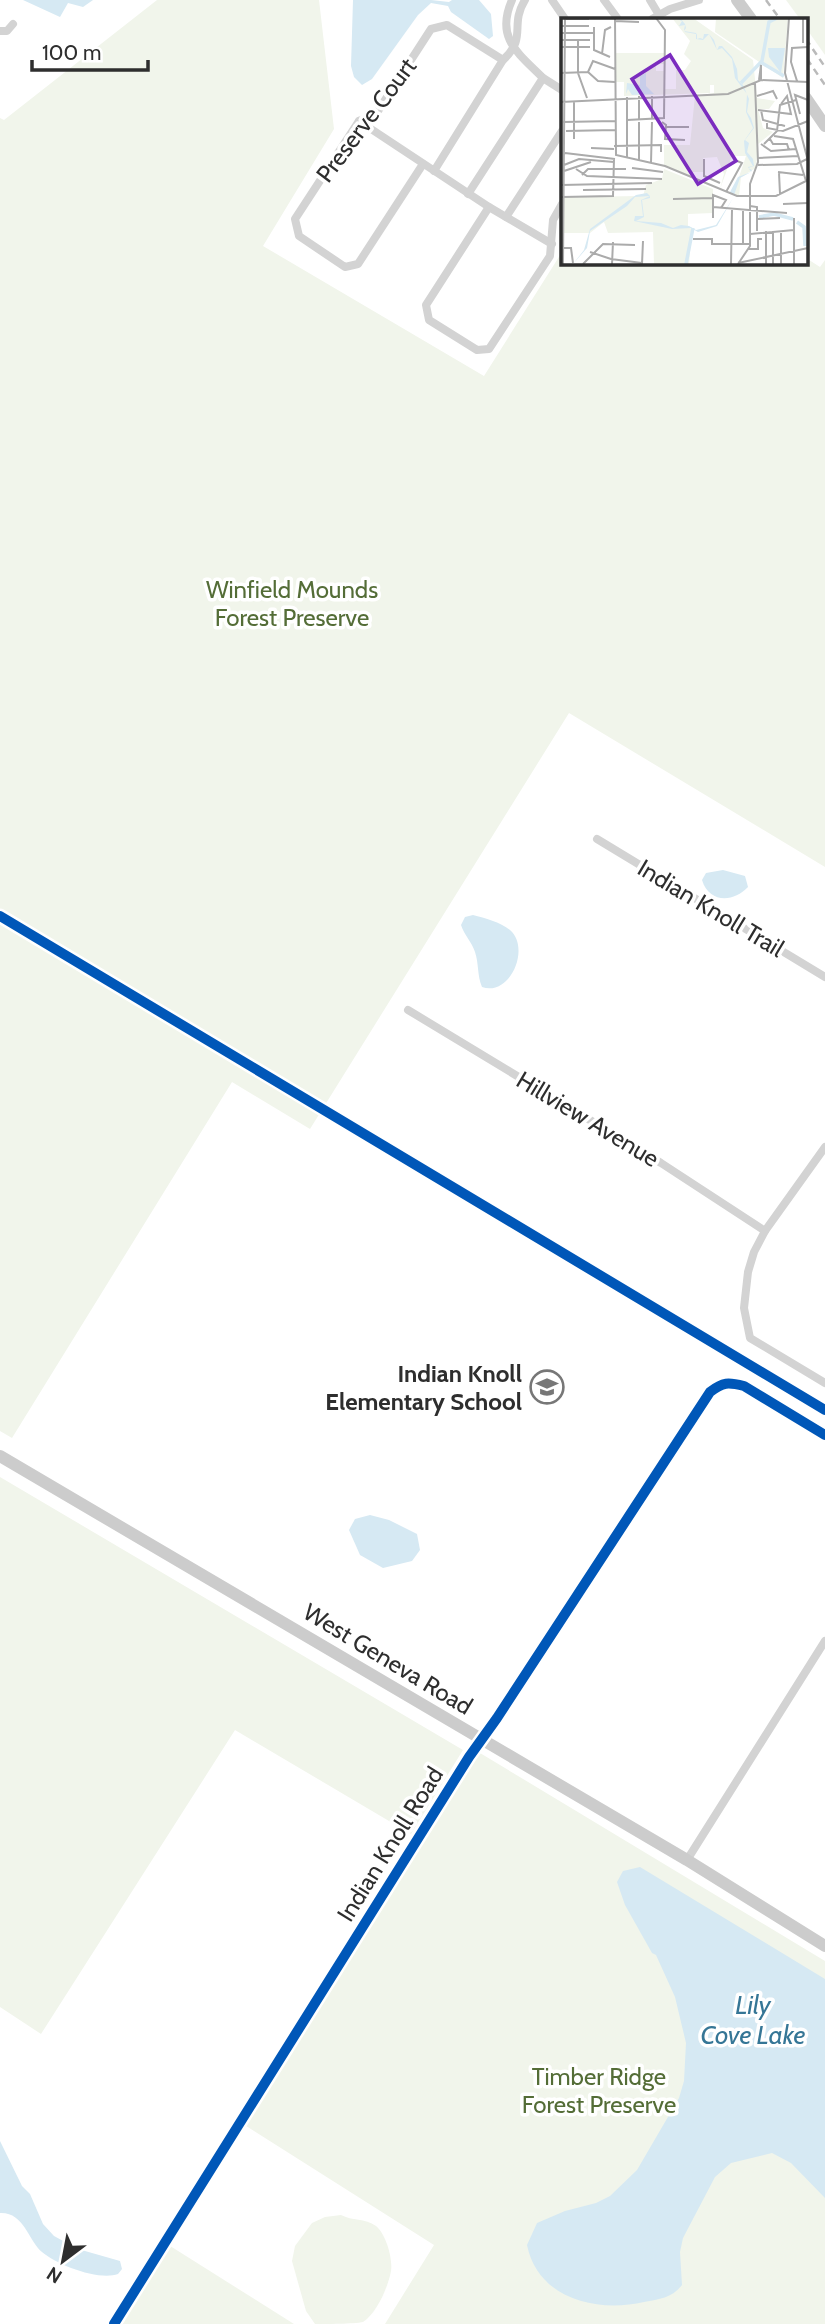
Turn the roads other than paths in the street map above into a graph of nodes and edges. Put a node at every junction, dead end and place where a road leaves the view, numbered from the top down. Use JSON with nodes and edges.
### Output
{"nodes":[{"id":1,"x":552,"y":0,"type":"edge"},
{"id":2,"x":604,"y":0,"type":"edge"},
{"id":3,"x":650,"y":0,"type":"edge"},
{"id":4,"x":699,"y":0,"type":"edge"},
{"id":5,"x":737,"y":0,"type":"edge"},
{"id":6,"x":508,"y":1,"type":"edge"},
{"id":7,"x":523,"y":4,"type":"edge"},
{"id":8,"x":656,"y":17,"type":"edge"},
{"id":9,"x":564,"y":18,"type":"edge"},
{"id":10,"x":617,"y":18,"type":"edge"},
{"id":11,"x":750,"y":18,"type":"edge"},
{"id":12,"x":13,"y":24,"type":"dead end"},
{"id":13,"x":0,"y":31,"type":"edge"},
{"id":14,"x":514,"y":50,"type":"junction"},
{"id":15,"x":503,"y":60,"type":"junction"},
{"id":16,"x":543,"y":78,"type":"junction"},
{"id":17,"x":561,"y":89,"type":"edge"},
{"id":18,"x":808,"y":101,"type":"edge"},
{"id":19,"x":359,"y":121,"type":"junction"},
{"id":20,"x":825,"y":126,"type":"edge"},
{"id":21,"x":561,"y":133,"type":"edge"},
{"id":22,"x":423,"y":164,"type":"junction"},
{"id":23,"x":433,"y":171,"type":"junction"},
{"id":24,"x":468,"y":194,"type":"junction"},
{"id":25,"x":561,"y":206,"type":"edge"},
{"id":26,"x":489,"y":207,"type":"junction"},
{"id":27,"x":506,"y":217,"type":"junction"},
{"id":28,"x":552,"y":244,"type":"junction"},
{"id":29,"x":597,"y":839,"type":"dead end"},
{"id":30,"x":825,"y":977,"type":"edge"},
{"id":31,"x":408,"y":1010,"type":"dead end"},
{"id":32,"x":825,"y":1147,"type":"edge"},
{"id":33,"x":765,"y":1231,"type":"junction"},
{"id":34,"x":825,"y":1383,"type":"edge"},
{"id":35,"x":825,"y":1435,"type":"edge"},
{"id":36,"x":0,"y":1456,"type":"edge"},
{"id":37,"x":825,"y":1641,"type":"edge"},
{"id":38,"x":482,"y":1739,"type":"junction"},
{"id":39,"x":687,"y":1860,"type":"junction"},
{"id":40,"x":825,"y":1945,"type":"edge"},
{"id":41,"x":114,"y":2324,"type":"edge"}],
"edges":[{"from":1,"to":9,"type":"street"},
{"from":2,"to":10,"type":"street"},
{"from":3,"to":8,"type":"street"},
{"from":4,"to":8,"type":"street"},
{"from":5,"to":11,"type":"main road"},
{"from":6,"to":7,"type":"street"},
{"from":6,"to":14,"type":"street"},
{"from":7,"to":14,"type":"street"},
{"from":12,"to":13,"type":"street"},
{"from":14,"to":15,"type":"street"},
{"from":14,"to":16,"type":"street"},
{"from":15,"to":19,"type":"street","name":"Preserve Court"},
{"from":15,"to":23,"type":"street"},
{"from":16,"to":17,"type":"street"},
{"from":16,"to":24,"type":"street"},
{"from":18,"to":20,"type":"main road"},
{"from":19,"to":22,"type":"street"},
{"from":19,"to":22,"type":"street","name":"Preserve Court"},
{"from":21,"to":27,"type":"street"},
{"from":22,"to":23,"type":"street"},
{"from":23,"to":24,"type":"street"},
{"from":24,"to":26,"type":"street"},
{"from":25,"to":28,"type":"street"},
{"from":26,"to":27,"type":"street"},
{"from":26,"to":28,"type":"street"},
{"from":27,"to":28,"type":"street"},
{"from":29,"to":30,"type":"street","name":"Indian Knoll Trail"},
{"from":31,"to":33,"type":"street","name":"Hillview Avenue"},
{"from":32,"to":33,"type":"street"},
{"from":33,"to":34,"type":"street"},
{"from":35,"to":38,"type":"street","name":"Indian Knoll Road"},
{"from":36,"to":38,"type":"main road","name":"West Geneva Road"},
{"from":37,"to":39,"type":"street"},
{"from":38,"to":39,"type":"main road","name":"West Geneva Road"},
{"from":38,"to":41,"type":"street","name":"Indian Knoll Road"},
{"from":39,"to":40,"type":"main road","name":"West Geneva Road"}]}
